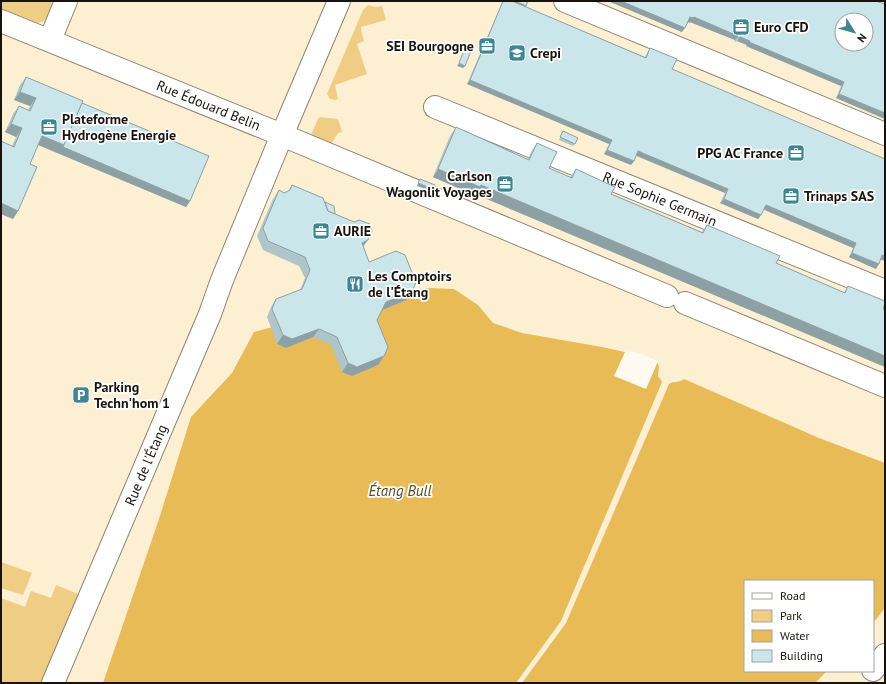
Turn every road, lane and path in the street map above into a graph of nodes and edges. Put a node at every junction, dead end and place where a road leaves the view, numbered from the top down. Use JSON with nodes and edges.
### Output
{"nodes":[{"id":1,"x":66,"y":1,"type":"edge"},
{"id":2,"x":339,"y":1,"type":"edge"},
{"id":3,"x":565,"y":1,"type":"edge"},
{"id":4,"x":1,"y":21,"type":"edge"},
{"id":5,"x":50,"y":40,"type":"junction"},
{"id":6,"x":435,"y":107,"type":"dead end"},
{"id":7,"x":885,"y":134,"type":"edge"},
{"id":8,"x":282,"y":135,"type":"junction"},
{"id":9,"x":885,"y":291,"type":"edge"},
{"id":10,"x":885,"y":386,"type":"edge"},
{"id":11,"x":885,"y":655,"type":"edge"},
{"id":12,"x":874,"y":670,"type":"edge"},
{"id":13,"x":872,"y":672,"type":"edge"},
{"id":14,"x":53,"y":683,"type":"edge"},
{"id":15,"x":862,"y":683,"type":"edge"}],
"edges":[{"from":1,"to":5,"type":"street"},
{"from":2,"to":8,"type":"street"},
{"from":3,"to":7,"type":"street"},
{"from":4,"to":5,"type":"street","name":"Rue Édouard Belin"},
{"from":5,"to":8,"type":"street","name":"Rue Édouard Belin"},
{"from":6,"to":9,"type":"street","name":"Rue Sophie Germain"},
{"from":8,"to":10,"type":"street","name":"Rue Édouard Belin"},
{"from":8,"to":14,"type":"street","name":"Rue de l'Étang"},
{"from":11,"to":12,"type":"street"},
{"from":13,"to":15,"type":"street"}]}
